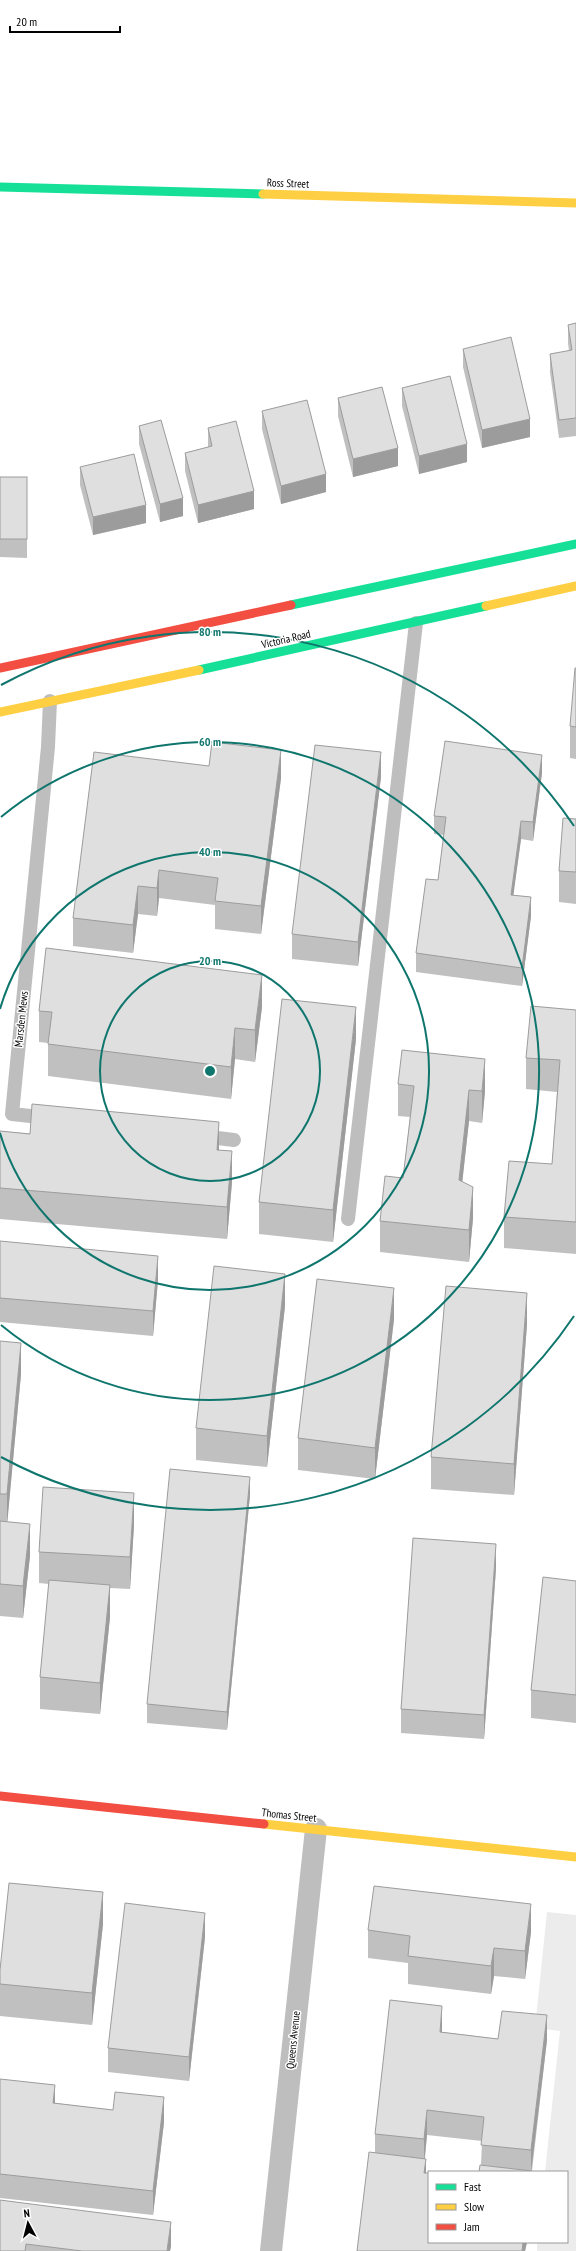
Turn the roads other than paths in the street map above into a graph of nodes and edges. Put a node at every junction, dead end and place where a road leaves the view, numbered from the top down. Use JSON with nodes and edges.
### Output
{"nodes":[{"id":1,"x":0,"y":187,"type":"edge"},
{"id":2,"x":576,"y":202,"type":"edge"},
{"id":3,"x":576,"y":544,"type":"edge"},
{"id":4,"x":576,"y":586,"type":"edge"},
{"id":5,"x":416,"y":623,"type":"junction"},
{"id":6,"x":0,"y":668,"type":"edge"},
{"id":7,"x":50,"y":701,"type":"junction"},
{"id":8,"x":0,"y":712,"type":"edge"},
{"id":9,"x":59,"y":1119,"type":"edge"},
{"id":10,"x":186,"y":1134,"type":"edge"},
{"id":11,"x":234,"y":1140,"type":"dead end"},
{"id":12,"x":348,"y":1219,"type":"dead end"},
{"id":13,"x":0,"y":1796,"type":"edge"},
{"id":14,"x":316,"y":1829,"type":"junction"},
{"id":15,"x":576,"y":1857,"type":"edge"},
{"id":16,"x":271,"y":2251,"type":"edge"}],
"edges":[{"from":1,"to":2,"type":"main road","name":"Ross Street"},
{"from":3,"to":6,"type":"main road"},
{"from":4,"to":5,"type":"main road","name":"Victoria Road"},
{"from":5,"to":7,"type":"main road","name":"Victoria Road"},
{"from":5,"to":12,"type":"lane"},
{"from":7,"to":8,"type":"main road","name":"Victoria Road"},
{"from":7,"to":9,"type":"lane","name":"Marsden Mews"},
{"from":10,"to":11,"type":"lane"},
{"from":13,"to":14,"type":"main road","name":"Thomas Street"},
{"from":14,"to":15,"type":"main road","name":"Thomas Street"},
{"from":14,"to":16,"type":"street","name":"Queens Avenue"}]}
